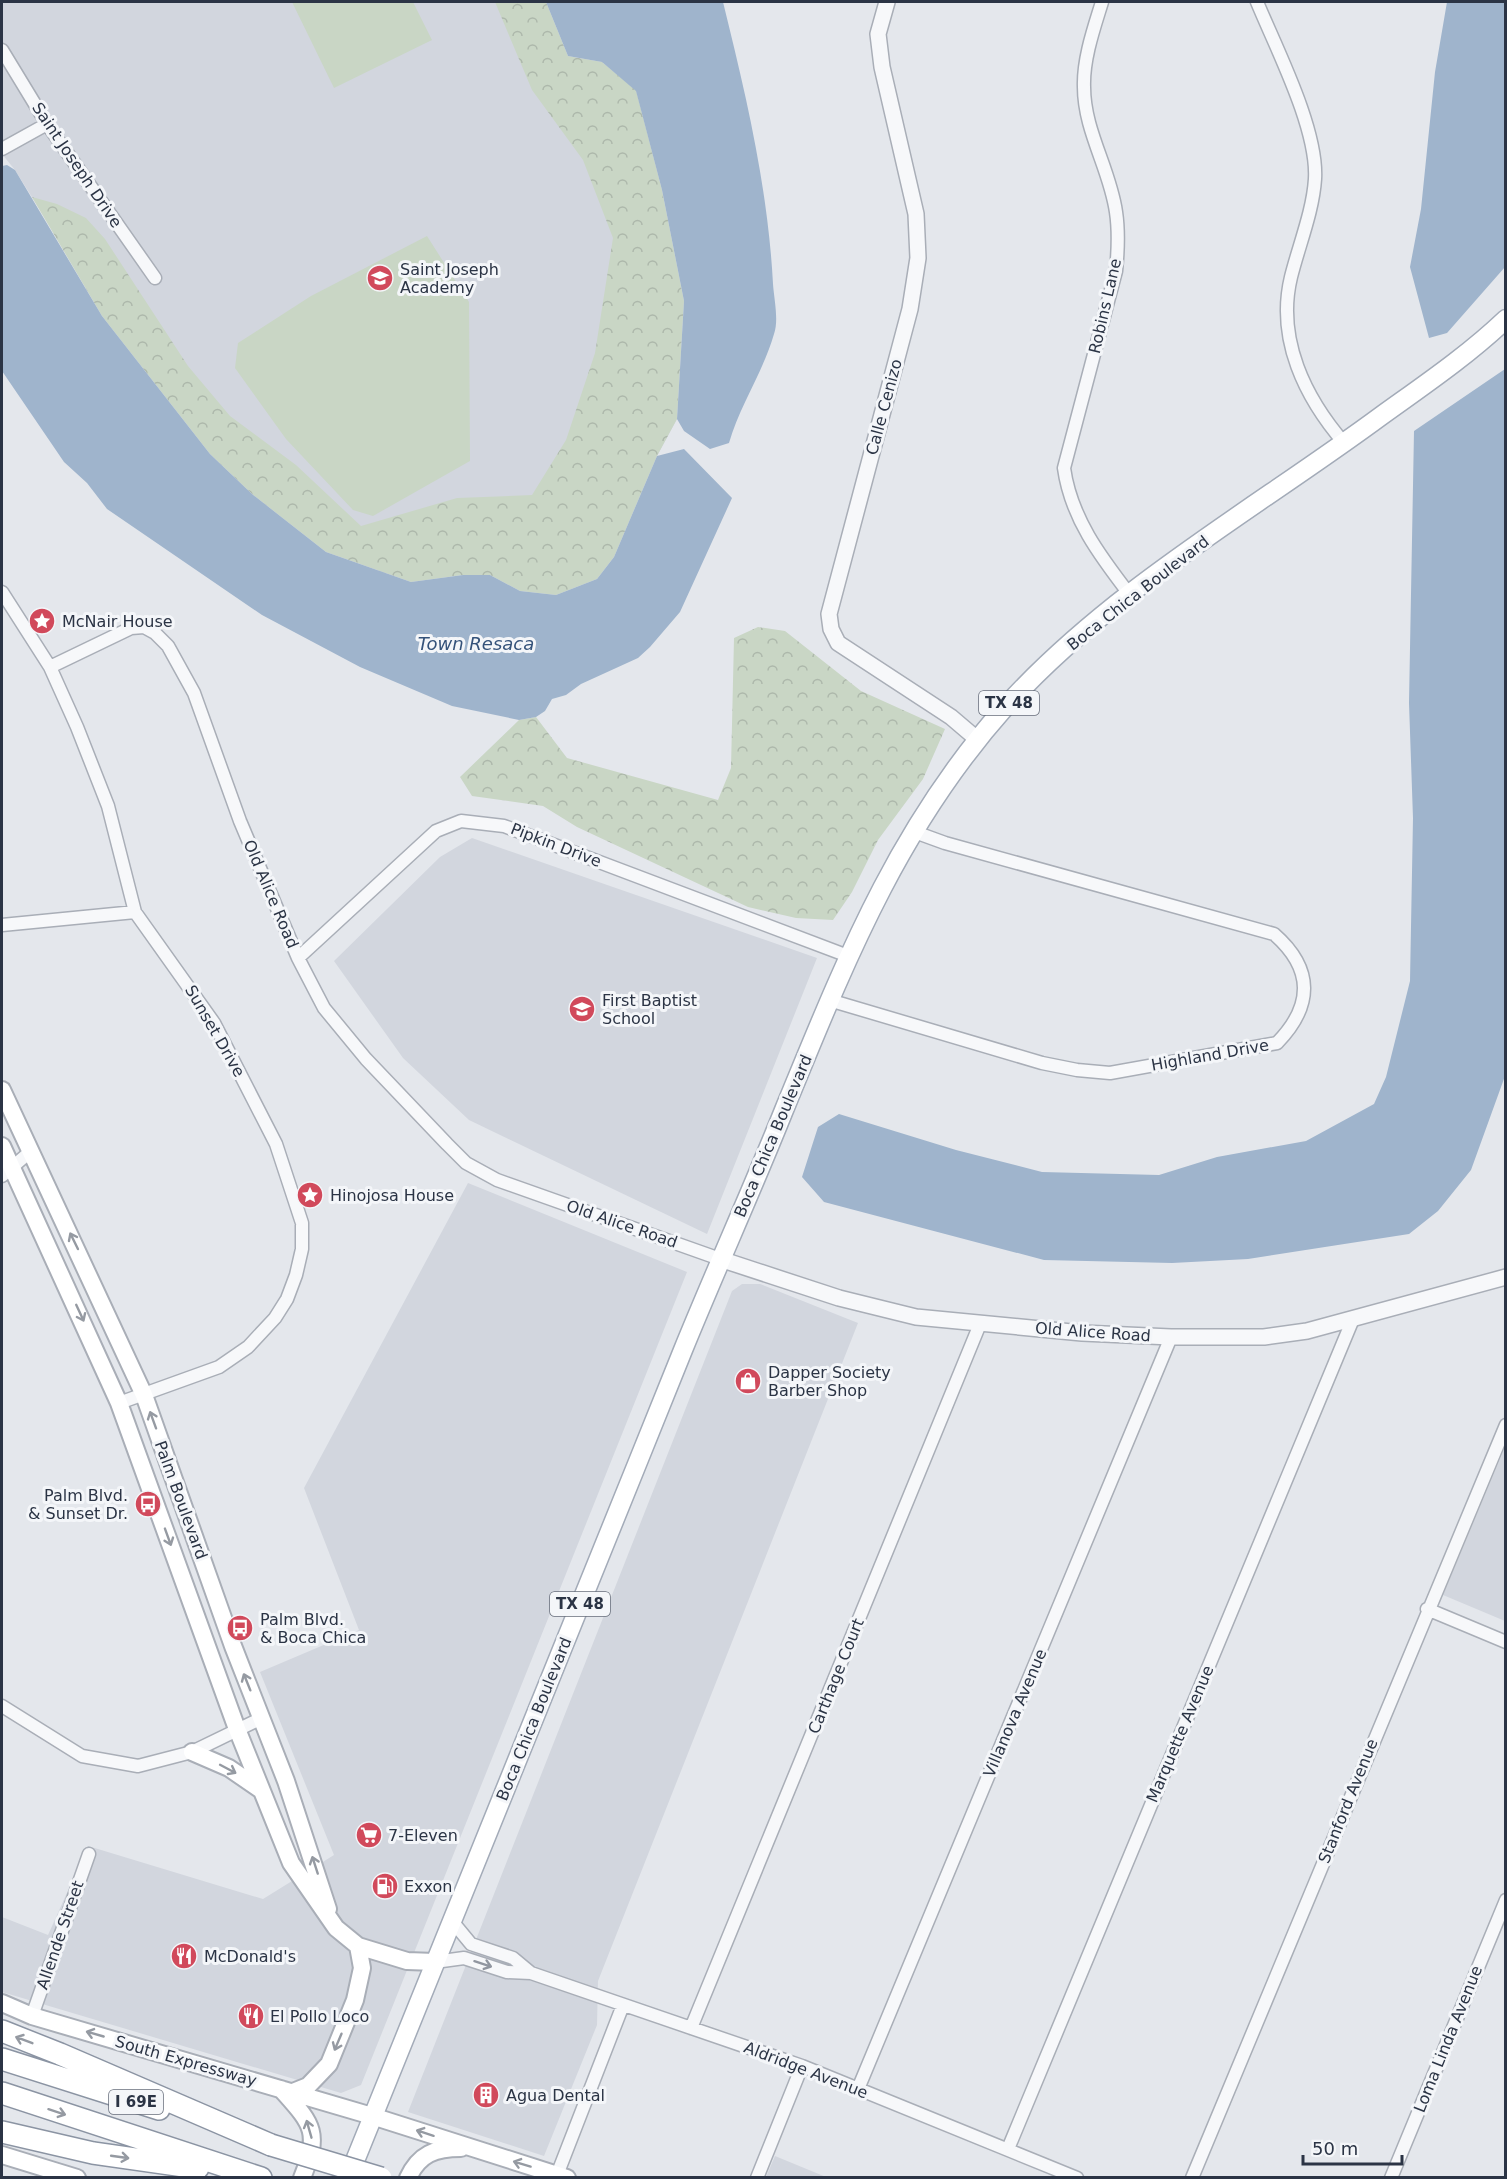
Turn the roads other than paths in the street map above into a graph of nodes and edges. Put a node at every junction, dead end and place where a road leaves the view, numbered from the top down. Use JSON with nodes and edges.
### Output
{"nodes":[{"id":1,"x":887,"y":2,"type":"edge"},
{"id":2,"x":1102,"y":2,"type":"edge"},
{"id":3,"x":1257,"y":2,"type":"edge"},
{"id":4,"x":2,"y":50,"type":"edge"},
{"id":5,"x":47,"y":124,"type":"junction"},
{"id":6,"x":2,"y":149,"type":"edge"},
{"id":7,"x":155,"y":278,"type":"dead end"},
{"id":8,"x":1506,"y":319,"type":"edge"},
{"id":9,"x":1345,"y":444,"type":"junction"},
{"id":10,"x":2,"y":592,"type":"edge"},
{"id":11,"x":1130,"y":595,"type":"junction"},
{"id":12,"x":50,"y":667,"type":"junction"},
{"id":13,"x":978,"y":740,"type":"junction"},
{"id":14,"x":912,"y":831,"type":"junction"},
{"id":15,"x":135,"y":912,"type":"junction"},
{"id":16,"x":2,"y":925,"type":"edge"},
{"id":17,"x":848,"y":956,"type":"junction"},
{"id":18,"x":298,"y":958,"type":"junction"},
{"id":19,"x":829,"y":1000,"type":"junction"},
{"id":20,"x":2,"y":1090,"type":"edge"},
{"id":21,"x":2,"y":1146,"type":"edge"},
{"id":22,"x":31,"y":1151,"type":"junction"},
{"id":23,"x":7,"y":1171,"type":"edge"},
{"id":24,"x":720,"y":1259,"type":"junction"},
{"id":25,"x":1506,"y":1276,"type":"edge"},
{"id":26,"x":1353,"y":1319,"type":"junction"},
{"id":27,"x":980,"y":1324,"type":"junction"},
{"id":28,"x":1171,"y":1337,"type":"junction"},
{"id":29,"x":144,"y":1395,"type":"junction"},
{"id":30,"x":119,"y":1403,"type":"junction"},
{"id":31,"x":1506,"y":1425,"type":"edge"},
{"id":32,"x":1427,"y":1609,"type":"junction"},
{"id":33,"x":1506,"y":1642,"type":"edge"},
{"id":34,"x":2,"y":1706,"type":"edge"},
{"id":35,"x":262,"y":1718,"type":"junction"},
{"id":36,"x":237,"y":1729,"type":"junction"},
{"id":37,"x":192,"y":1752,"type":"junction"},
{"id":38,"x":261,"y":1790,"type":"junction"},
{"id":39,"x":89,"y":1854,"type":"dead end"},
{"id":40,"x":1506,"y":1899,"type":"edge"},
{"id":41,"x":332,"y":1921,"type":"junction"},
{"id":42,"x":452,"y":1921,"type":"junction"},
{"id":43,"x":358,"y":1946,"type":"junction"},
{"id":44,"x":435,"y":1962,"type":"junction"},
{"id":45,"x":531,"y":1973,"type":"junction"},
{"id":46,"x":2,"y":2003,"type":"edge"},
{"id":47,"x":623,"y":2005,"type":"junction"},
{"id":48,"x":32,"y":2016,"type":"junction"},
{"id":49,"x":691,"y":2028,"type":"junction"},
{"id":50,"x":2,"y":2031,"type":"edge"},
{"id":51,"x":2,"y":2059,"type":"edge"},
{"id":52,"x":802,"y":2066,"type":"junction"},
{"id":53,"x":858,"y":2089,"type":"junction"},
{"id":54,"x":287,"y":2090,"type":"junction"},
{"id":55,"x":2,"y":2093,"type":"edge"},
{"id":56,"x":372,"y":2116,"type":"junction"},
{"id":57,"x":2,"y":2132,"type":"edge"},
{"id":58,"x":271,"y":2145,"type":"junction"},
{"id":59,"x":1008,"y":2149,"type":"junction"},
{"id":60,"x":477,"y":2150,"type":"junction"},
{"id":61,"x":2,"y":2155,"type":"edge"},
{"id":62,"x":562,"y":2176,"type":"edge"},
{"id":63,"x":259,"y":2177,"type":"edge"},
{"id":64,"x":77,"y":2178,"type":"edge"},
{"id":65,"x":302,"y":2178,"type":"edge"},
{"id":66,"x":348,"y":2178,"type":"edge"},
{"id":67,"x":381,"y":2178,"type":"edge"},
{"id":68,"x":408,"y":2178,"type":"edge"},
{"id":69,"x":757,"y":2178,"type":"edge"},
{"id":70,"x":1077,"y":2178,"type":"edge"},
{"id":71,"x":1192,"y":2178,"type":"edge"},
{"id":72,"x":1391,"y":2178,"type":"edge"}],
"edges":[{"from":1,"to":13,"type":"street","name":"Calle Cenizo"},
{"from":2,"to":11,"type":"street","name":"Robins Lane"},
{"from":3,"to":9,"type":"street"},
{"from":4,"to":5,"type":"street","name":"Saint Joseph Drive"},
{"from":5,"to":6,"type":"street"},
{"from":5,"to":7,"type":"street","name":"Saint Joseph Drive"},
{"from":8,"to":9,"type":"main road","name":"Boca Chica Boulevard","number":"TX 48"},
{"from":9,"to":11,"type":"main road","name":"Boca Chica Boulevard","number":"TX 48"},
{"from":10,"to":12,"type":"street","name":"Sunset Drive"},
{"from":11,"to":13,"type":"main road","name":"Boca Chica Boulevard","number":"TX 48"},
{"from":12,"to":15,"type":"street","name":"Sunset Drive"},
{"from":12,"to":18,"type":"street","name":"Old Alice Road"},
{"from":13,"to":14,"type":"main road","name":"Boca Chica Boulevard","number":"TX 48"},
{"from":14,"to":17,"type":"main road","name":"Boca Chica Boulevard","number":"TX 48"},
{"from":14,"to":19,"type":"street","name":"Highland Drive"},
{"from":15,"to":16,"type":"street"},
{"from":15,"to":29,"type":"street","name":"Sunset Drive"},
{"from":17,"to":18,"type":"street","name":"Pipkin Drive"},
{"from":17,"to":19,"type":"main road","name":"Boca Chica Boulevard","number":"TX 48"},
{"from":18,"to":24,"type":"street","name":"Old Alice Road"},
{"from":19,"to":24,"type":"main road","name":"Boca Chica Boulevard","number":"TX 48"},
{"from":20,"to":22,"type":"main road","name":"Palm Boulevard"},
{"from":21,"to":23,"type":"main road","name":"Palm Boulevard"},
{"from":22,"to":23,"type":"street"},
{"from":29,"to":22,"type":"main road","name":"Palm Boulevard","one_way":true},
{"from":23,"to":30,"type":"main road","name":"Palm Boulevard","one_way":true},
{"from":24,"to":27,"type":"street","name":"Old Alice Road"},
{"from":24,"to":42,"type":"main road","name":"Boca Chica Boulevard","number":"TX 48"},
{"from":25,"to":26,"type":"street","name":"Old Alice Road"},
{"from":26,"to":28,"type":"street","name":"Old Alice Road"},
{"from":26,"to":59,"type":"street","name":"Marquette Avenue"},
{"from":27,"to":28,"type":"street","name":"Old Alice Road"},
{"from":27,"to":49,"type":"street","name":"Carthage Court"},
{"from":28,"to":53,"type":"street","name":"Villanova Avenue"},
{"from":29,"to":30,"type":"street","name":"Sunset Drive"},
{"from":35,"to":29,"type":"main road","name":"Palm Boulevard","one_way":true},
{"from":30,"to":36,"type":"main road","name":"Palm Boulevard","one_way":true},
{"from":31,"to":32,"type":"street","name":"Stanford Avenue"},
{"from":32,"to":33,"type":"street"},
{"from":32,"to":71,"type":"street","name":"Stanford Avenue"},
{"from":34,"to":37,"type":"street"},
{"from":35,"to":36,"type":"street"},
{"from":41,"to":35,"type":"main road","name":"Palm Boulevard","one_way":true},
{"from":36,"to":37,"type":"street"},
{"from":36,"to":38,"type":"main road","name":"Palm Boulevard"},
{"from":37,"to":38,"type":"main road","one_way":true},
{"from":38,"to":41,"type":"main road","name":"Palm Boulevard"},
{"from":39,"to":48,"type":"street","name":"Allende Street"},
{"from":40,"to":72,"type":"street","name":"Loma Linda Avenue"},
{"from":41,"to":43,"type":"main road","name":"Palm Boulevard"},
{"from":42,"to":44,"type":"main road","name":"Boca Chica Boulevard","number":"TX 48"},
{"from":42,"to":45,"type":"street","name":"Aldridge Avenue"},
{"from":43,"to":44,"type":"main road","name":"Palm Boulevard"},
{"from":43,"to":54,"type":"main road","one_way":true},
{"from":44,"to":45,"type":"street","name":"Aldridge Avenue","one_way":true},
{"from":44,"to":56,"type":"main road","name":"Boca Chica Boulevard","number":"TX 48"},
{"from":45,"to":47,"type":"street","name":"Aldridge Avenue"},
{"from":46,"to":48,"type":"main road","name":"South Expressway"},
{"from":47,"to":49,"type":"street","name":"Aldridge Avenue"},
{"from":47,"to":62,"type":"street"},
{"from":54,"to":48,"type":"main road","name":"South Expressway","one_way":true},
{"from":49,"to":52,"type":"street","name":"Aldridge Avenue"},
{"from":58,"to":50,"type":"highway","one_way":true},
{"from":51,"to":58,"type":"highway","number":"I 69E"},
{"from":52,"to":53,"type":"street","name":"Aldridge Avenue"},
{"from":52,"to":69,"type":"street"},
{"from":53,"to":59,"type":"street","name":"Aldridge Avenue"},
{"from":54,"to":56,"type":"main road","name":"South Expressway"},
{"from":65,"to":54,"type":"main road","one_way":true},
{"from":55,"to":63,"type":"highway","number":"I 69E","one_way":true},
{"from":60,"to":56,"type":"main road","name":"South Expressway","one_way":true},
{"from":56,"to":66,"type":"main road","name":"Boca Chica Boulevard","number":"TX 48"},
{"from":57,"to":63,"type":"highway","one_way":true},
{"from":58,"to":67,"type":"highway","number":"I 69E","bridge":true},
{"from":59,"to":70,"type":"street","name":"Aldridge Avenue"},
{"from":62,"to":60,"type":"main road","name":"South Expressway","one_way":true},
{"from":60,"to":68,"type":"main road"},
{"from":61,"to":64,"type":"main road"}]}
